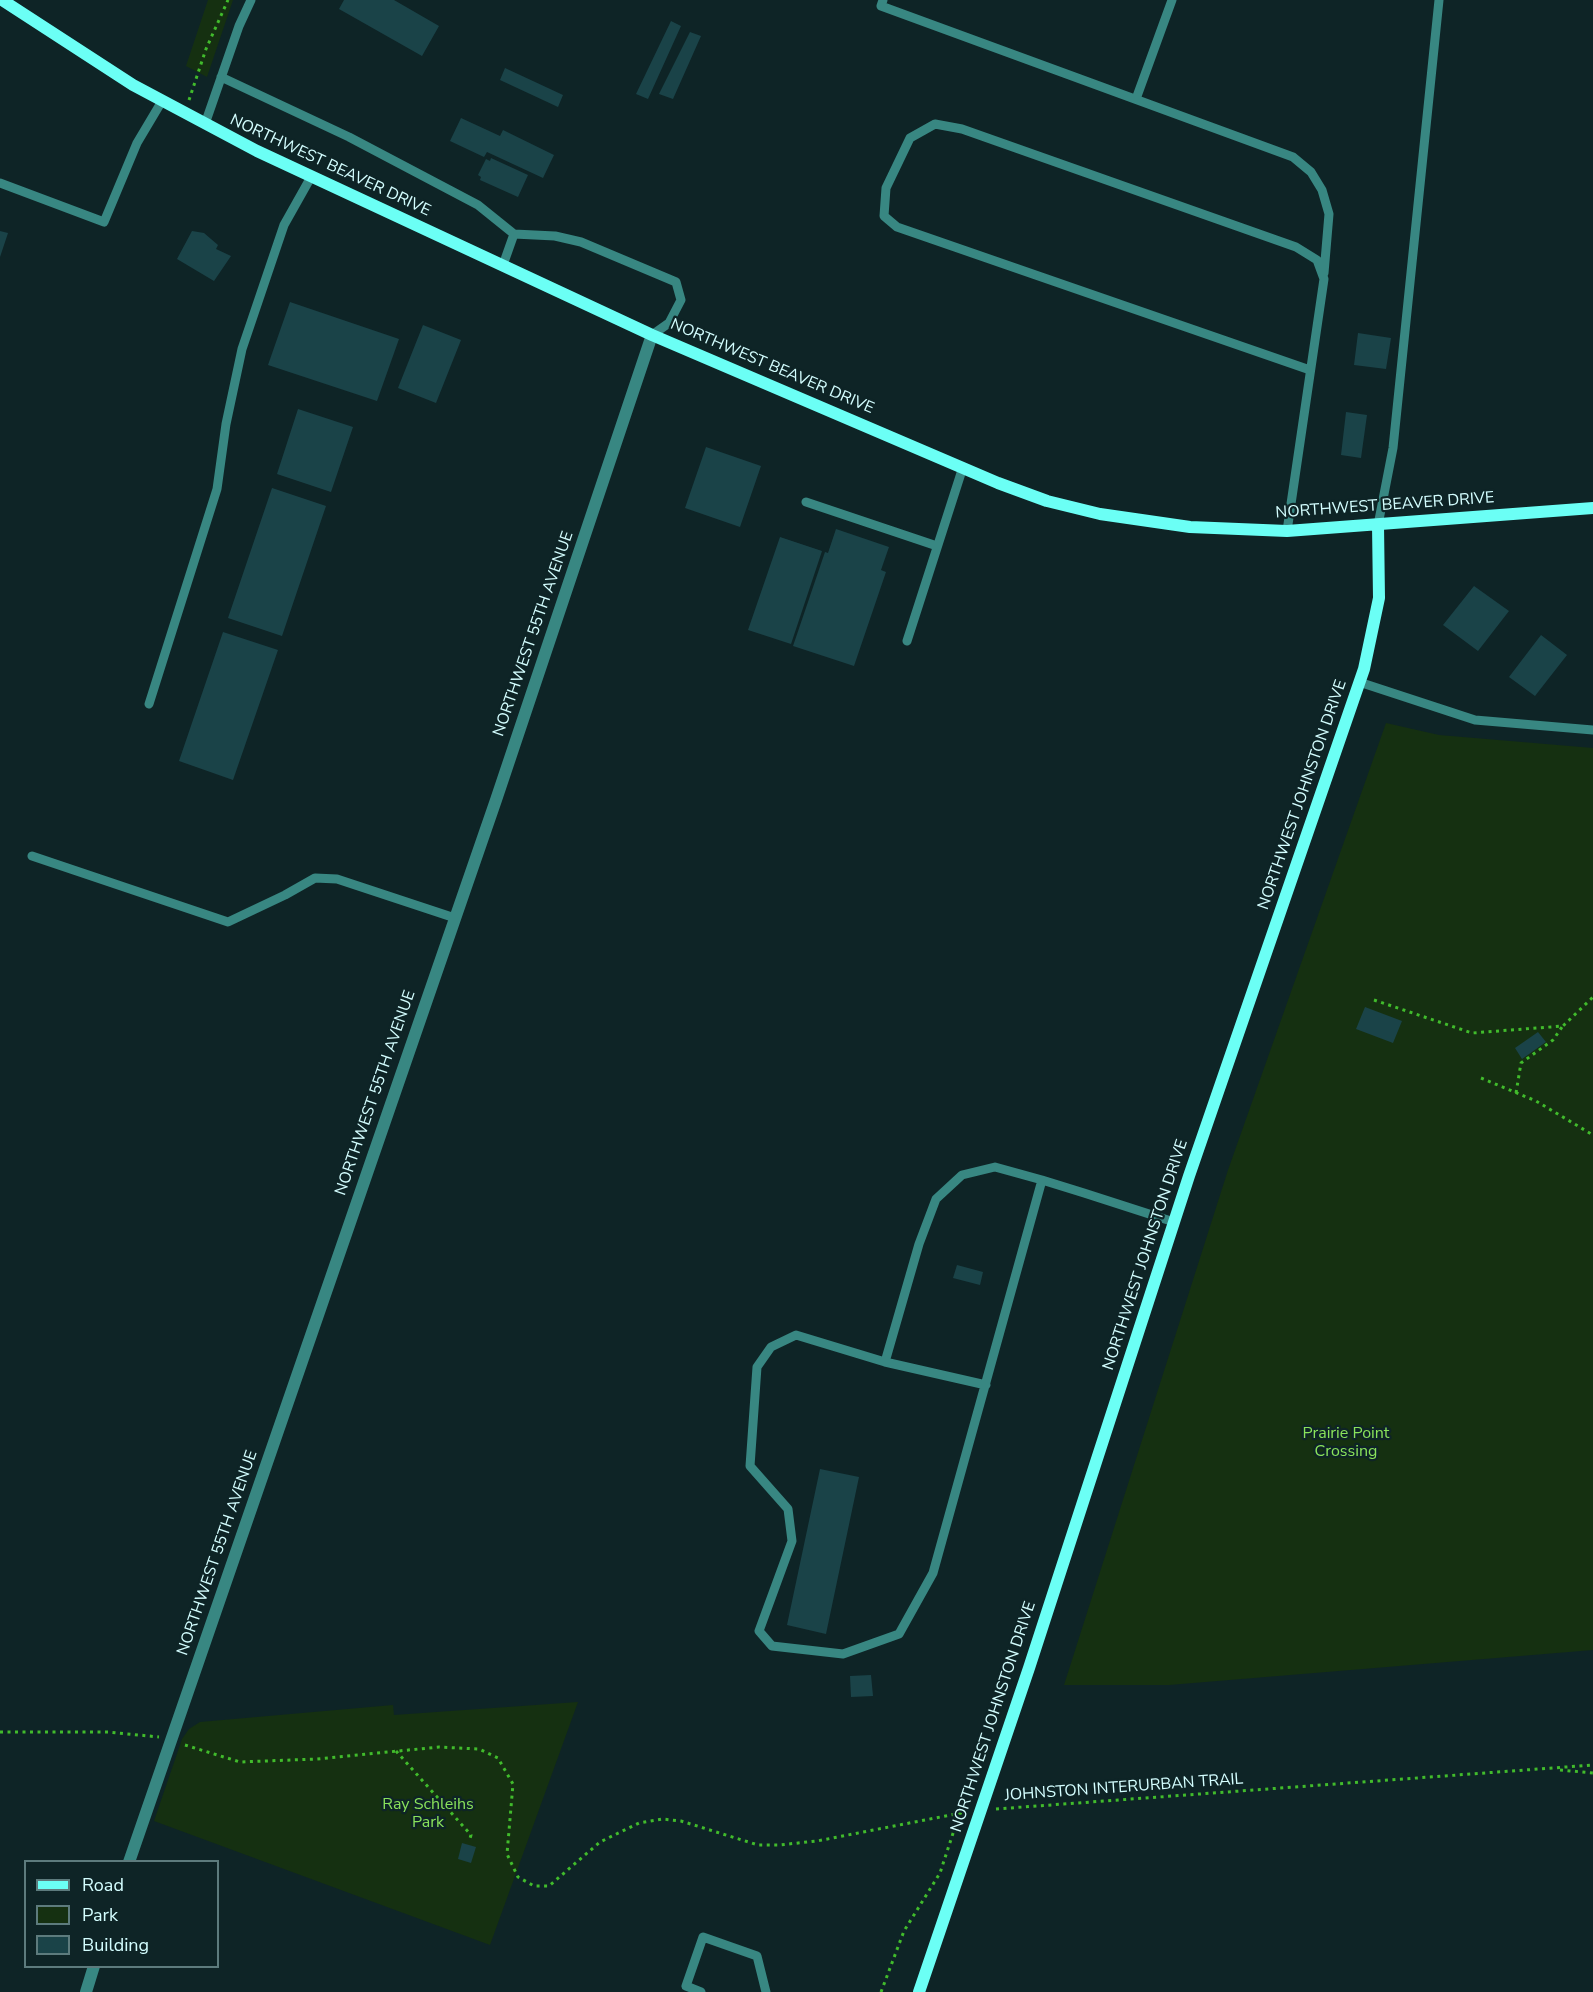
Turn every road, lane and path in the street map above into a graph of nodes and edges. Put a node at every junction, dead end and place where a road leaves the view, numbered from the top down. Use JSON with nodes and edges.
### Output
{"nodes":[{"id":1,"x":2,"y":0,"type":"edge"},
{"id":2,"x":228,"y":0,"type":"edge"},
{"id":3,"x":251,"y":0,"type":"edge"},
{"id":4,"x":883,"y":0,"type":"edge"},
{"id":5,"x":1172,"y":0,"type":"edge"},
{"id":6,"x":1439,"y":0,"type":"edge"},
{"id":7,"x":221,"y":77,"type":"junction"},
{"id":8,"x":1136,"y":99,"type":"junction"},
{"id":9,"x":162,"y":101,"type":"junction"},
{"id":10,"x":184,"y":113,"type":"junction"},
{"id":11,"x":205,"y":124,"type":"junction"},
{"id":12,"x":311,"y":177,"type":"junction"},
{"id":13,"x":0,"y":183,"type":"edge"},
{"id":14,"x":514,"y":234,"type":"junction"},
{"id":15,"x":502,"y":265,"type":"junction"},
{"id":16,"x":1324,"y":279,"type":"junction"},
{"id":17,"x":652,"y":335,"type":"junction"},
{"id":18,"x":1310,"y":370,"type":"junction"},
{"id":19,"x":963,"y":467,"type":"junction"},
{"id":20,"x":806,"y":502,"type":"dead end"},
{"id":21,"x":1593,"y":508,"type":"edge"},
{"id":22,"x":1378,"y":525,"type":"junction"},
{"id":23,"x":1287,"y":531,"type":"junction"},
{"id":24,"x":937,"y":546,"type":"junction"},
{"id":25,"x":906,"y":641,"type":"dead end"},
{"id":26,"x":1359,"y":682,"type":"junction"},
{"id":27,"x":149,"y":704,"type":"dead end"},
{"id":28,"x":1593,"y":730,"type":"edge"},
{"id":29,"x":32,"y":856,"type":"dead end"},
{"id":30,"x":455,"y":918,"type":"junction"},
{"id":31,"x":1593,"y":997,"type":"edge"},
{"id":32,"x":1374,"y":1000,"type":"dead end"},
{"id":33,"x":1563,"y":1026,"type":"junction"},
{"id":34,"x":1481,"y":1078,"type":"dead end"},
{"id":35,"x":1516,"y":1093,"type":"junction"},
{"id":36,"x":1593,"y":1135,"type":"edge"},
{"id":37,"x":1042,"y":1180,"type":"junction"},
{"id":38,"x":1174,"y":1222,"type":"junction"},
{"id":39,"x":885,"y":1362,"type":"junction"},
{"id":40,"x":986,"y":1385,"type":"junction"},
{"id":41,"x":0,"y":1732,"type":"edge"},
{"id":42,"x":171,"y":1740,"type":"junction"},
{"id":43,"x":396,"y":1751,"type":"junction"},
{"id":44,"x":1593,"y":1765,"type":"edge"},
{"id":45,"x":1549,"y":1770,"type":"junction"},
{"id":46,"x":1593,"y":1773,"type":"edge"},
{"id":47,"x":981,"y":1810,"type":"junction"},
{"id":48,"x":960,"y":1812,"type":"junction"},
{"id":49,"x":469,"y":1842,"type":"dead end"},
{"id":50,"x":130,"y":1860,"type":"edge"},
{"id":51,"x":93,"y":1968,"type":"edge"},
{"id":52,"x":86,"y":1992,"type":"edge"},
{"id":53,"x":701,"y":1992,"type":"edge"},
{"id":54,"x":766,"y":1992,"type":"edge"},
{"id":55,"x":881,"y":1992,"type":"edge"},
{"id":56,"x":919,"y":1992,"type":"edge"}],
"edges":[{"from":1,"to":9,"type":"main road","name":"NORTHWEST BEAVER DRIVE"},
{"from":2,"to":10,"type":"path"},
{"from":3,"to":7,"type":"lane"},
{"from":4,"to":8,"type":"lane"},
{"from":5,"to":8,"type":"lane"},
{"from":6,"to":22,"type":"lane"},
{"from":7,"to":11,"type":"lane"},
{"from":7,"to":14,"type":"lane"},
{"from":8,"to":16,"type":"lane"},
{"from":9,"to":10,"type":"main road","name":"NORTHWEST BEAVER DRIVE"},
{"from":9,"to":13,"type":"lane"},
{"from":10,"to":11,"type":"main road","name":"NORTHWEST BEAVER DRIVE"},
{"from":11,"to":12,"type":"main road","name":"NORTHWEST BEAVER DRIVE"},
{"from":12,"to":15,"type":"main road","name":"NORTHWEST BEAVER DRIVE"},
{"from":12,"to":27,"type":"lane"},
{"from":14,"to":15,"type":"lane"},
{"from":14,"to":17,"type":"lane"},
{"from":15,"to":17,"type":"main road","name":"NORTHWEST BEAVER DRIVE"},
{"from":16,"to":18,"type":"lane"},
{"from":16,"to":18,"type":"lane"},
{"from":17,"to":19,"type":"main road","name":"NORTHWEST BEAVER DRIVE"},
{"from":17,"to":30,"type":"street","name":"NORTHWEST 55TH AVENUE"},
{"from":18,"to":23,"type":"lane"},
{"from":19,"to":23,"type":"main road","name":"NORTHWEST BEAVER DRIVE"},
{"from":19,"to":24,"type":"lane"},
{"from":20,"to":24,"type":"lane"},
{"from":21,"to":22,"type":"main road","name":"NORTHWEST BEAVER DRIVE"},
{"from":22,"to":23,"type":"main road","name":"NORTHWEST BEAVER DRIVE"},
{"from":22,"to":26,"type":"main road","name":"NORTHWEST JOHNSTON DRIVE"},
{"from":24,"to":25,"type":"lane"},
{"from":26,"to":28,"type":"lane"},
{"from":26,"to":38,"type":"main road","name":"NORTHWEST JOHNSTON DRIVE"},
{"from":29,"to":30,"type":"lane"},
{"from":30,"to":42,"type":"street","name":"NORTHWEST 55TH AVENUE"},
{"from":31,"to":33,"type":"path"},
{"from":32,"to":33,"type":"path"},
{"from":33,"to":35,"type":"path"},
{"from":34,"to":35,"type":"path"},
{"from":35,"to":36,"type":"path"},
{"from":37,"to":38,"type":"lane"},
{"from":37,"to":39,"type":"lane"},
{"from":37,"to":40,"type":"lane"},
{"from":38,"to":47,"type":"main road","name":"NORTHWEST JOHNSTON DRIVE"},
{"from":39,"to":40,"type":"lane"},
{"from":39,"to":40,"type":"lane"},
{"from":41,"to":42,"type":"path","name":"JOHNSTON INTERURBAN TRAIL"},
{"from":42,"to":43,"type":"path","name":"JOHNSTON INTERURBAN TRAIL"},
{"from":42,"to":50,"type":"street","name":"NORTHWEST 55TH AVENUE"},
{"from":43,"to":48,"type":"path","name":"JOHNSTON INTERURBAN TRAIL"},
{"from":43,"to":49,"type":"path"},
{"from":44,"to":45,"type":"path"},
{"from":45,"to":46,"type":"path"},
{"from":45,"to":47,"type":"path","name":"JOHNSTON INTERURBAN TRAIL"},
{"from":47,"to":48,"type":"path","name":"JOHNSTON INTERURBAN TRAIL"},
{"from":47,"to":56,"type":"main road","name":"NORTHWEST JOHNSTON DRIVE"},
{"from":48,"to":55,"type":"path"},
{"from":51,"to":52,"type":"street"},
{"from":53,"to":54,"type":"lane"}]}
